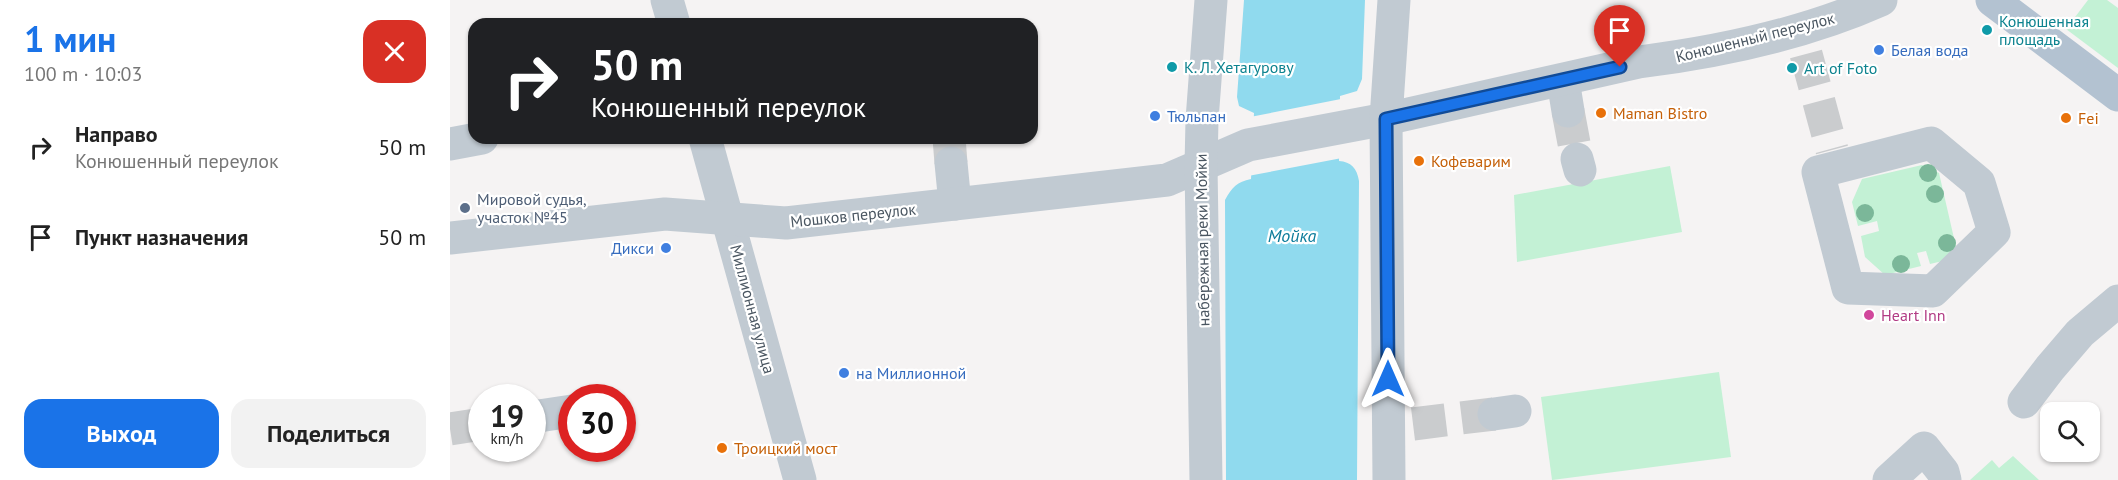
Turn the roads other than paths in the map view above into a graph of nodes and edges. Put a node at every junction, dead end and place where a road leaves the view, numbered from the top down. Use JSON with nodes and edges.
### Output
{"nodes":[{"id":1,"x":667,"y":0,"type":"edge"},
{"id":2,"x":1211,"y":0,"type":"edge"},
{"id":3,"x":1394,"y":0,"type":"edge"},
{"id":4,"x":1881,"y":0,"type":"edge"},
{"id":5,"x":1992,"y":0,"type":"edge"},
{"id":6,"x":2030,"y":0,"type":"edge"},
{"id":7,"x":672,"y":18,"type":"edge"},
{"id":8,"x":2048,"y":43,"type":"junction"},
{"id":9,"x":2118,"y":95,"type":"edge"},
{"id":10,"x":1386,"y":119,"type":"junction"},
{"id":11,"x":468,"y":141,"type":"edge"},
{"id":12,"x":450,"y":144,"type":"edge"},
{"id":13,"x":707,"y":144,"type":"edge"},
{"id":14,"x":1248,"y":145,"type":"joint"},
{"id":15,"x":1835,"y":159,"type":"joint"},
{"id":16,"x":951,"y":163,"type":"tunnel mouth"},
{"id":17,"x":1201,"y":166,"type":"junction"},
{"id":18,"x":955,"y":204,"type":"junction"},
{"id":19,"x":728,"y":218,"type":"junction"},
{"id":20,"x":450,"y":238,"type":"edge"},
{"id":21,"x":2118,"y":301,"type":"edge"},
{"id":22,"x":2024,"y":402,"type":"dead end"},
{"id":23,"x":800,"y":480,"type":"edge"},
{"id":24,"x":1206,"y":480,"type":"edge"},
{"id":25,"x":1389,"y":480,"type":"edge"},
{"id":26,"x":1889,"y":480,"type":"edge"},
{"id":27,"x":1945,"y":480,"type":"edge"}],
"edges":[{"from":1,"to":7,"type":"street"},
{"from":2,"to":17,"type":"street","name":"набережная реки Мойки"},
{"from":3,"to":10,"type":"street"},
{"from":4,"to":10,"type":"street","name":"Конюшенный переулок"},
{"from":5,"to":8,"type":"main road"},
{"from":6,"to":8,"type":"main road"},
{"from":8,"to":9,"type":"main road"},
{"from":10,"to":14,"type":"street","name":"Конюшенный переулок"},
{"from":10,"to":25,"type":"street"},
{"from":11,"to":12,"type":"street"},
{"from":13,"to":19,"type":"street","name":"Миллионная улица"},
{"from":14,"to":17,"type":"street","name":"Мошков переулок"},
{"from":15,"to":15,"type":"street"},
{"from":16,"to":18,"type":"street"},
{"from":17,"to":18,"type":"street","name":"Мошков переулок"},
{"from":17,"to":24,"type":"street","name":"набережная реки Мойки"},
{"from":18,"to":19,"type":"street","name":"Мошков переулок"},
{"from":19,"to":20,"type":"street","name":"Мошков переулок"},
{"from":19,"to":23,"type":"street","name":"Миллионная улица"},
{"from":21,"to":22,"type":"street"},
{"from":26,"to":27,"type":"street"}]}
